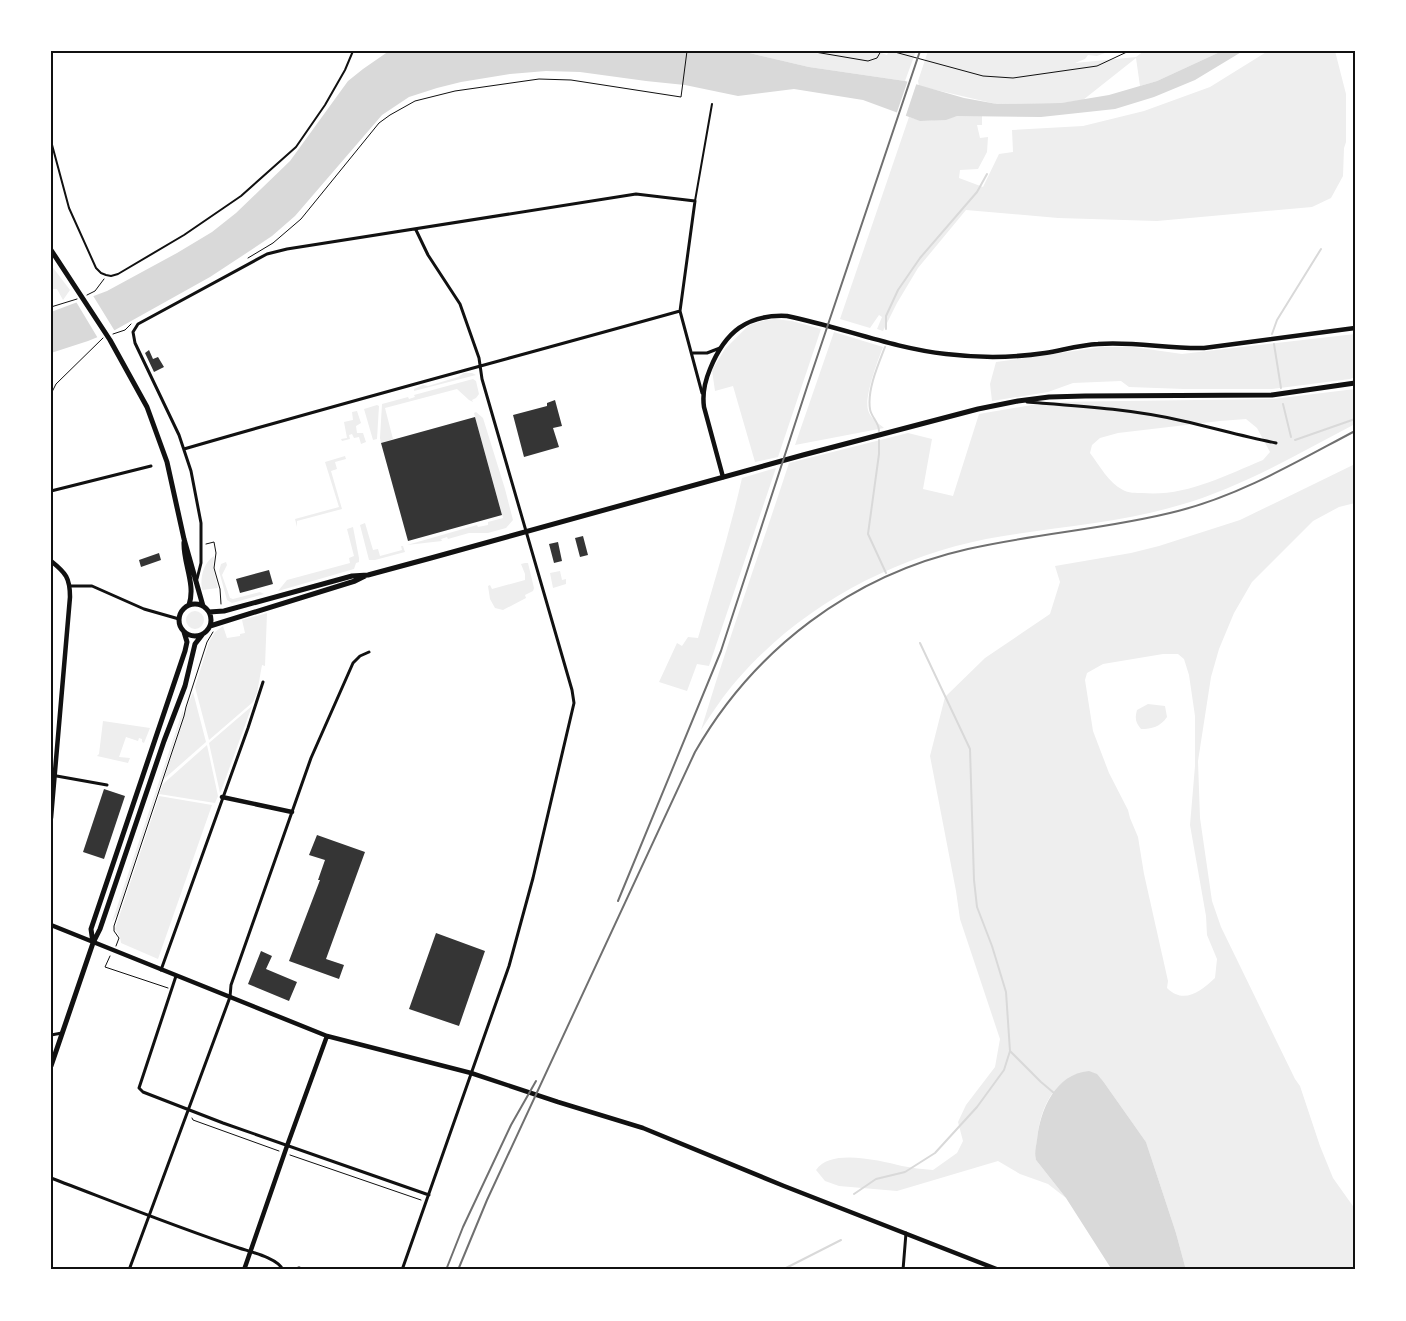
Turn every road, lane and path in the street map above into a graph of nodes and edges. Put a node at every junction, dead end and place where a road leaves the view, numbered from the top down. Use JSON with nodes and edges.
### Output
{"nodes":[{"id":1,"x":353,"y":51,"type":"edge"},
{"id":2,"x":687,"y":51,"type":"edge"},
{"id":3,"x":809,"y":51,"type":"edge"},
{"id":4,"x":881,"y":51,"type":"edge"},
{"id":5,"x":892,"y":51,"type":"edge"},
{"id":6,"x":1129,"y":51,"type":"edge"},
{"id":7,"x":712,"y":104,"type":"dead end"},
{"id":8,"x":51,"y":141,"type":"edge"},
{"id":9,"x":695,"y":201,"type":"junction"},
{"id":10,"x":416,"y":230,"type":"junction"},
{"id":11,"x":273,"y":243,"type":"dead end"},
{"id":12,"x":51,"y":250,"type":"edge"},
{"id":13,"x":680,"y":311,"type":"junction"},
{"id":14,"x":1355,"y":328,"type":"edge"},
{"id":15,"x":127,"y":333,"type":"dead end"},
{"id":16,"x":720,"y":348,"type":"junction"},
{"id":17,"x":692,"y":353,"type":"junction"},
{"id":18,"x":480,"y":367,"type":"junction"},
{"id":19,"x":1355,"y":383,"type":"edge"},
{"id":20,"x":51,"y":394,"type":"edge"},
{"id":21,"x":703,"y":394,"type":"junction"},
{"id":22,"x":1018,"y":401,"type":"junction"},
{"id":23,"x":1276,"y":443,"type":"dead end"},
{"id":24,"x":184,"y":449,"type":"junction"},
{"id":25,"x":151,"y":466,"type":"dead end"},
{"id":26,"x":723,"y":477,"type":"junction"},
{"id":27,"x":51,"y":491,"type":"edge"},
{"id":28,"x":527,"y":531,"type":"junction"},
{"id":29,"x":184,"y":539,"type":"junction"},
{"id":30,"x":202,"y":544,"type":"junction"},
{"id":31,"x":51,"y":561,"type":"edge"},
{"id":32,"x":368,"y":575,"type":"junction"},
{"id":33,"x":196,"y":579,"type":"junction"},
{"id":34,"x":70,"y":586,"type":"junction"},
{"id":35,"x":189,"y":605,"type":"junction"},
{"id":36,"x":222,"y":605,"type":"dead end"},
{"id":37,"x":203,"y":606,"type":"junction"},
{"id":38,"x":208,"y":612,"type":"junction"},
{"id":39,"x":179,"y":619,"type":"junction"},
{"id":40,"x":210,"y":626,"type":"junction"},
{"id":41,"x":184,"y":632,"type":"junction"},
{"id":42,"x":202,"y":635,"type":"junction"},
{"id":43,"x":210,"y":636,"type":"dead end"},
{"id":44,"x":369,"y":652,"type":"dead end"},
{"id":45,"x":263,"y":682,"type":"dead end"},
{"id":46,"x":53,"y":775,"type":"edge"},
{"id":47,"x":107,"y":785,"type":"dead end"},
{"id":48,"x":222,"y":797,"type":"junction"},
{"id":49,"x":292,"y":812,"type":"junction"},
{"id":50,"x":51,"y":818,"type":"edge"},
{"id":51,"x":51,"y":925,"type":"edge"},
{"id":52,"x":93,"y":943,"type":"junction"},
{"id":53,"x":112,"y":950,"type":"junction"},
{"id":54,"x":161,"y":970,"type":"junction"},
{"id":55,"x":176,"y":976,"type":"junction"},
{"id":56,"x":171,"y":989,"type":"junction"},
{"id":57,"x":230,"y":997,"type":"junction"},
{"id":58,"x":63,"y":1032,"type":"junction"},
{"id":59,"x":51,"y":1035,"type":"edge"},
{"id":60,"x":327,"y":1036,"type":"junction"},
{"id":61,"x":52,"y":1061,"type":"edge"},
{"id":62,"x":471,"y":1073,"type":"junction"},
{"id":63,"x":188,"y":1109,"type":"junction"},
{"id":64,"x":287,"y":1146,"type":"junction"},
{"id":65,"x":285,"y":1153,"type":"junction"},
{"id":66,"x":51,"y":1178,"type":"edge"},
{"id":67,"x":429,"y":1195,"type":"junction"},
{"id":68,"x":426,"y":1202,"type":"junction"},
{"id":69,"x":148,"y":1216,"type":"junction"},
{"id":70,"x":906,"y":1232,"type":"junction"},
{"id":71,"x":251,"y":1252,"type":"junction"},
{"id":72,"x":129,"y":1270,"type":"edge"},
{"id":73,"x":244,"y":1270,"type":"edge"},
{"id":74,"x":283,"y":1270,"type":"edge"},
{"id":75,"x":293,"y":1270,"type":"edge"},
{"id":76,"x":304,"y":1270,"type":"edge"},
{"id":77,"x":402,"y":1270,"type":"edge"},
{"id":78,"x":902,"y":1270,"type":"edge"},
{"id":79,"x":999,"y":1270,"type":"edge"}],
"edges":[{"from":1,"to":8,"type":"lane"},
{"from":2,"to":11,"type":"path"},
{"from":3,"to":4,"type":"path"},
{"from":5,"to":6,"type":"path"},
{"from":7,"to":9,"type":"lane"},
{"from":9,"to":10,"type":"street"},
{"from":9,"to":13,"type":"street"},
{"from":10,"to":18,"type":"street"},
{"from":10,"to":24,"type":"street"},
{"from":12,"to":29,"type":"main road"},
{"from":13,"to":17,"type":"street"},
{"from":13,"to":18,"type":"street"},
{"from":14,"to":16,"type":"street"},
{"from":15,"to":20,"type":"path"},
{"from":16,"to":17,"type":"street"},
{"from":16,"to":21,"type":"street"},
{"from":17,"to":21,"type":"street"},
{"from":18,"to":24,"type":"street"},
{"from":18,"to":28,"type":"street"},
{"from":19,"to":22,"type":"main road"},
{"from":21,"to":26,"type":"street"},
{"from":22,"to":23,"type":"street"},
{"from":22,"to":26,"type":"main road"},
{"from":24,"to":30,"type":"street"},
{"from":25,"to":27,"type":"street"},
{"from":26,"to":28,"type":"main road"},
{"from":28,"to":32,"type":"main road"},
{"from":28,"to":62,"type":"street"},
{"from":29,"to":33,"type":"main road"},
{"from":29,"to":35,"type":"main road"},
{"from":30,"to":33,"type":"street"},
{"from":30,"to":36,"type":"path"},
{"from":31,"to":34,"type":"street"},
{"from":32,"to":38,"type":"main road"},
{"from":32,"to":40,"type":"main road"},
{"from":33,"to":37,"type":"main road"},
{"from":34,"to":39,"type":"street"},
{"from":34,"to":46,"type":"street"},
{"from":35,"to":37,"type":"main road"},
{"from":35,"to":39,"type":"main road"},
{"from":37,"to":38,"type":"main road"},
{"from":38,"to":40,"type":"main road"},
{"from":39,"to":41,"type":"main road"},
{"from":40,"to":42,"type":"main road"},
{"from":41,"to":42,"type":"main road"},
{"from":41,"to":52,"type":"main road"},
{"from":42,"to":52,"type":"main road"},
{"from":43,"to":53,"type":"path"},
{"from":44,"to":49,"type":"street"},
{"from":45,"to":48,"type":"street"},
{"from":46,"to":47,"type":"street"},
{"from":46,"to":50,"type":"street"},
{"from":48,"to":49,"type":"street"},
{"from":48,"to":54,"type":"street"},
{"from":49,"to":57,"type":"street"},
{"from":51,"to":52,"type":"street"},
{"from":52,"to":53,"type":"street"},
{"from":52,"to":58,"type":"main road"},
{"from":53,"to":54,"type":"street"},
{"from":53,"to":56,"type":"path"},
{"from":54,"to":55,"type":"street"},
{"from":55,"to":56,"type":"street"},
{"from":55,"to":57,"type":"street"},
{"from":56,"to":63,"type":"street"},
{"from":57,"to":60,"type":"street"},
{"from":57,"to":63,"type":"street"},
{"from":58,"to":59,"type":"street"},
{"from":58,"to":61,"type":"main road"},
{"from":60,"to":62,"type":"street"},
{"from":60,"to":64,"type":"street"},
{"from":62,"to":67,"type":"street"},
{"from":62,"to":70,"type":"street"},
{"from":63,"to":64,"type":"street"},
{"from":63,"to":65,"type":"path"},
{"from":63,"to":69,"type":"street"},
{"from":64,"to":65,"type":"street"},
{"from":64,"to":67,"type":"street"},
{"from":65,"to":68,"type":"path"},
{"from":65,"to":71,"type":"street"},
{"from":66,"to":69,"type":"street"},
{"from":67,"to":68,"type":"street"},
{"from":68,"to":77,"type":"street"},
{"from":69,"to":71,"type":"street"},
{"from":69,"to":72,"type":"street"},
{"from":70,"to":78,"type":"street"},
{"from":70,"to":79,"type":"street"},
{"from":71,"to":73,"type":"street"},
{"from":71,"to":74,"type":"street"},
{"from":75,"to":76,"type":"street"}]}
